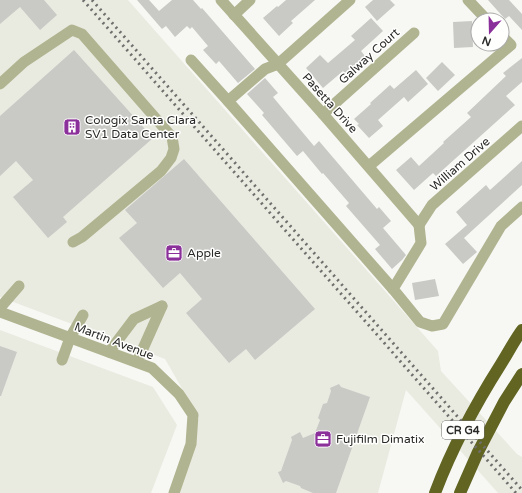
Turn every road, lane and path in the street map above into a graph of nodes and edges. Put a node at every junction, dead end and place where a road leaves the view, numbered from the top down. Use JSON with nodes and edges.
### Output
{"nodes":[{"id":1,"x":221,"y":0,"type":"edge"},
{"id":2,"x":250,"y":0,"type":"edge"},
{"id":3,"x":350,"y":0,"type":"edge"},
{"id":4,"x":468,"y":0,"type":"edge"},
{"id":5,"x":479,"y":12,"type":"edge"},
{"id":6,"x":234,"y":15,"type":"junction"},
{"id":7,"x":414,"y":33,"type":"dead end"},
{"id":8,"x":503,"y":52,"type":"edge"},
{"id":9,"x":191,"y":60,"type":"dead end"},
{"id":10,"x":278,"y":64,"type":"junction"},
{"id":11,"x":0,"y":84,"type":"edge"},
{"id":12,"x":228,"y":102,"type":"junction"},
{"id":13,"x":323,"y":114,"type":"junction"},
{"id":14,"x":522,"y":126,"type":"edge"},
{"id":15,"x":369,"y":166,"type":"junction"},
{"id":16,"x":522,"y":207,"type":"edge"},
{"id":17,"x":419,"y":225,"type":"junction"},
{"id":18,"x":73,"y":242,"type":"dead end"},
{"id":19,"x":19,"y":286,"type":"dead end"},
{"id":20,"x":393,"y":289,"type":"junction"},
{"id":21,"x":0,"y":308,"type":"edge"},
{"id":22,"x":0,"y":312,"type":"edge"},
{"id":23,"x":83,"y":315,"type":"dead end"},
{"id":24,"x":522,"y":330,"type":"edge"},
{"id":25,"x":70,"y":338,"type":"junction"},
{"id":26,"x":109,"y":352,"type":"junction"},
{"id":27,"x":62,"y":360,"type":"dead end"},
{"id":28,"x":137,"y":362,"type":"junction"},
{"id":29,"x":522,"y":374,"type":"edge"},
{"id":30,"x":174,"y":493,"type":"edge"},
{"id":31,"x":435,"y":493,"type":"edge"},
{"id":32,"x":460,"y":493,"type":"edge"}],
"edges":[{"from":1,"to":6,"type":"street","name":"Pasetta Drive"},
{"from":2,"to":6,"type":"street"},
{"from":3,"to":10,"type":"street"},
{"from":4,"to":5,"type":"street"},
{"from":6,"to":10,"type":"street","name":"Pasetta Drive"},
{"from":7,"to":13,"type":"street","name":"Galway Court"},
{"from":8,"to":15,"type":"street"},
{"from":9,"to":12,"type":"street"},
{"from":10,"to":12,"type":"street"},
{"from":10,"to":13,"type":"street","name":"Pasetta Drive"},
{"from":11,"to":18,"type":"street"},
{"from":12,"to":20,"type":"street"},
{"from":13,"to":15,"type":"street","name":"Pasetta Drive"},
{"from":14,"to":17,"type":"street","name":"William Drive"},
{"from":15,"to":17,"type":"street","name":"Pasetta Drive"},
{"from":16,"to":20,"type":"street"},
{"from":17,"to":20,"type":"street"},
{"from":19,"to":21,"type":"street"},
{"from":22,"to":25,"type":"street","name":"Martin Avenue"},
{"from":23,"to":25,"type":"street"},
{"from":24,"to":31,"type":"highway","number":"CR G4"},
{"from":25,"to":26,"type":"street","name":"Martin Avenue"},
{"from":25,"to":27,"type":"street"},
{"from":26,"to":28,"type":"street","name":"Martin Avenue"},
{"from":26,"to":28,"type":"street"},
{"from":28,"to":30,"type":"street","name":"Martin Avenue"},
{"from":29,"to":32,"type":"highway","number":"CR G4"}]}
